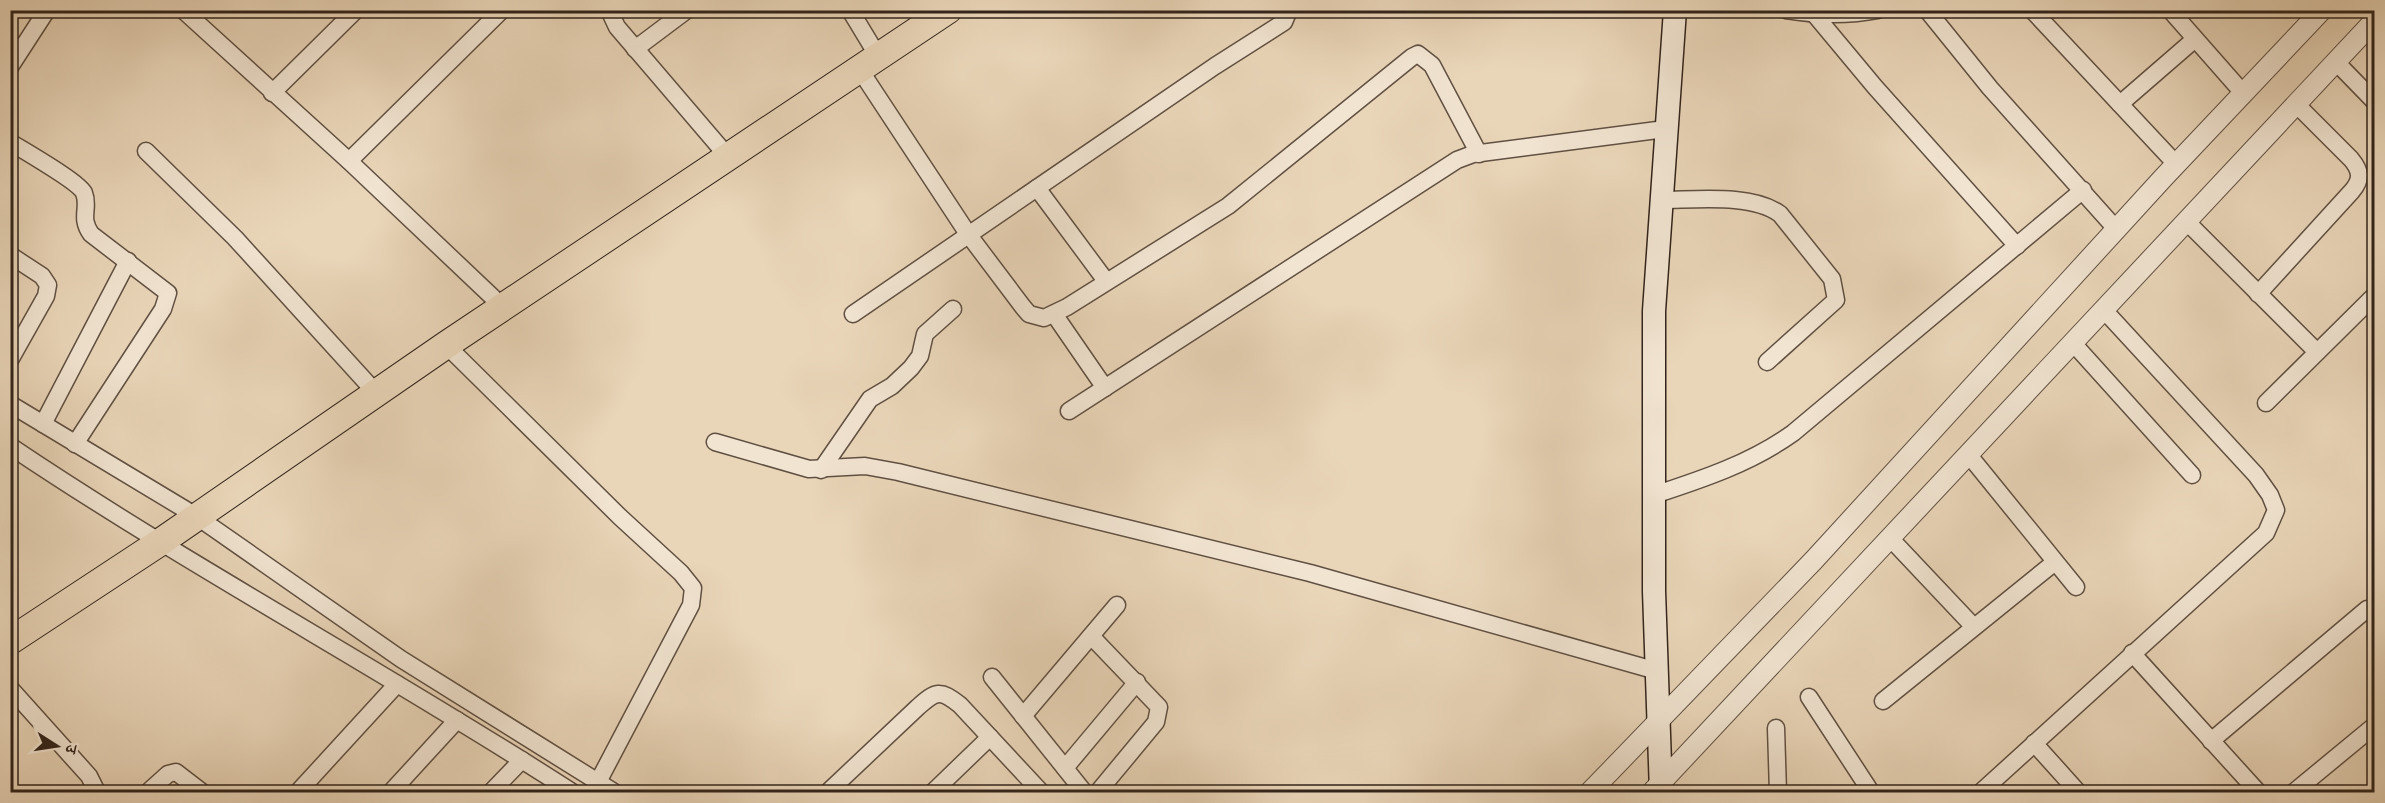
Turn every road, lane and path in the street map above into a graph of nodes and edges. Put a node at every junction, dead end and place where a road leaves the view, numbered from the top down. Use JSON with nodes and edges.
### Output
{"nodes":[{"id":1,"x":47,"y":10,"type":"edge"},
{"id":2,"x":356,"y":10,"type":"edge"},
{"id":3,"x":502,"y":10,"type":"edge"},
{"id":4,"x":609,"y":10,"type":"edge"},
{"id":5,"x":687,"y":10,"type":"edge"},
{"id":6,"x":850,"y":10,"type":"edge"},
{"id":7,"x":948,"y":10,"type":"edge"},
{"id":8,"x":1290,"y":10,"type":"edge"},
{"id":9,"x":1675,"y":10,"type":"edge"},
{"id":10,"x":1786,"y":10,"type":"edge"},
{"id":11,"x":1878,"y":10,"type":"edge"},
{"id":12,"x":1927,"y":10,"type":"edge"},
{"id":13,"x":2032,"y":10,"type":"edge"},
{"id":14,"x":2170,"y":10,"type":"edge"},
{"id":15,"x":2322,"y":10,"type":"edge"},
{"id":16,"x":1824,"y":13,"type":"edge"},
{"id":17,"x":194,"y":14,"type":"edge"},
{"id":18,"x":2374,"y":21,"type":"edge"},
{"id":19,"x":2195,"y":39,"type":"junction"},
{"id":20,"x":635,"y":49,"type":"junction"},
{"id":21,"x":12,"y":62,"type":"edge"},
{"id":22,"x":2336,"y":62,"type":"junction"},
{"id":23,"x":869,"y":64,"type":"junction"},
{"id":24,"x":272,"y":93,"type":"junction"},
{"id":25,"x":2243,"y":93,"type":"junction"},
{"id":26,"x":2374,"y":101,"type":"edge"},
{"id":27,"x":2120,"y":104,"type":"junction"},
{"id":28,"x":2296,"y":104,"type":"junction"},
{"id":29,"x":1665,"y":129,"type":"junction"},
{"id":30,"x":10,"y":142,"type":"edge"},
{"id":31,"x":146,"y":151,"type":"dead end"},
{"id":32,"x":1479,"y":154,"type":"junction"},
{"id":33,"x":729,"y":158,"type":"junction"},
{"id":34,"x":348,"y":161,"type":"junction"},
{"id":35,"x":2175,"y":164,"type":"junction"},
{"id":36,"x":1037,"y":188,"type":"junction"},
{"id":37,"x":2083,"y":190,"type":"junction"},
{"id":38,"x":1660,"y":200,"type":"junction"},
{"id":39,"x":2186,"y":221,"type":"junction"},
{"id":40,"x":2117,"y":230,"type":"junction"},
{"id":41,"x":968,"y":234,"type":"junction"},
{"id":42,"x":2017,"y":246,"type":"junction"},
{"id":43,"x":10,"y":255,"type":"edge"},
{"id":44,"x":128,"y":261,"type":"junction"},
{"id":45,"x":1106,"y":281,"type":"junction"},
{"id":46,"x":2258,"y":294,"type":"junction"},
{"id":47,"x":2374,"y":296,"type":"edge"},
{"id":48,"x":504,"y":308,"type":"junction"},
{"id":49,"x":953,"y":309,"type":"dead end"},
{"id":50,"x":2103,"y":309,"type":"junction"},
{"id":51,"x":853,"y":314,"type":"dead end"},
{"id":52,"x":1054,"y":314,"type":"junction"},
{"id":53,"x":2072,"y":342,"type":"junction"},
{"id":54,"x":446,"y":345,"type":"junction"},
{"id":55,"x":2317,"y":352,"type":"junction"},
{"id":56,"x":10,"y":360,"type":"edge"},
{"id":57,"x":1767,"y":363,"type":"dead end"},
{"id":58,"x":1106,"y":388,"type":"junction"},
{"id":59,"x":376,"y":394,"type":"junction"},
{"id":60,"x":2266,"y":403,"type":"dead end"},
{"id":61,"x":10,"y":404,"type":"edge"},
{"id":62,"x":1070,"y":411,"type":"dead end"},
{"id":63,"x":42,"y":424,"type":"junction"},
{"id":64,"x":715,"y":442,"type":"dead end"},
{"id":65,"x":75,"y":444,"type":"junction"},
{"id":66,"x":10,"y":446,"type":"edge"},
{"id":67,"x":1968,"y":453,"type":"junction"},
{"id":68,"x":821,"y":470,"type":"junction"},
{"id":69,"x":2192,"y":475,"type":"dead end"},
{"id":70,"x":1654,"y":495,"type":"junction"},
{"id":71,"x":193,"y":519,"type":"junction"},
{"id":72,"x":1890,"y":538,"type":"junction"},
{"id":73,"x":163,"y":539,"type":"junction"},
{"id":74,"x":2055,"y":562,"type":"junction"},
{"id":75,"x":2076,"y":587,"type":"dead end"},
{"id":76,"x":1117,"y":605,"type":"dead end"},
{"id":77,"x":2367,"y":609,"type":"dead end"},
{"id":78,"x":1974,"y":627,"type":"junction"},
{"id":79,"x":1091,"y":636,"type":"junction"},
{"id":80,"x":10,"y":641,"type":"edge"},
{"id":81,"x":2132,"y":653,"type":"junction"},
{"id":82,"x":1657,"y":671,"type":"junction"},
{"id":83,"x":992,"y":677,"type":"dead end"},
{"id":84,"x":1137,"y":682,"type":"junction"},
{"id":85,"x":397,"y":684,"type":"junction"},
{"id":86,"x":10,"y":688,"type":"edge"},
{"id":87,"x":1809,"y":697,"type":"dead end"},
{"id":88,"x":1883,"y":701,"type":"dead end"},
{"id":89,"x":1023,"y":716,"type":"junction"},
{"id":90,"x":457,"y":720,"type":"junction"},
{"id":91,"x":1658,"y":726,"type":"junction"},
{"id":92,"x":2374,"y":726,"type":"edge"},
{"id":93,"x":1776,"y":728,"type":"dead end"},
{"id":94,"x":990,"y":737,"type":"junction"},
{"id":95,"x":2211,"y":741,"type":"junction"},
{"id":96,"x":2034,"y":743,"type":"junction"},
{"id":97,"x":522,"y":760,"type":"junction"},
{"id":98,"x":1065,"y":768,"type":"junction"},
{"id":99,"x":598,"y":782,"type":"junction"},
{"id":100,"x":1659,"y":783,"type":"edge"},
{"id":101,"x":97,"y":792,"type":"edge"},
{"id":102,"x":148,"y":792,"type":"edge"},
{"id":103,"x":202,"y":792,"type":"edge"},
{"id":104,"x":298,"y":792,"type":"edge"},
{"id":105,"x":391,"y":792,"type":"edge"},
{"id":106,"x":490,"y":792,"type":"edge"},
{"id":107,"x":572,"y":792,"type":"edge"},
{"id":108,"x":614,"y":792,"type":"edge"},
{"id":109,"x":828,"y":792,"type":"edge"},
{"id":110,"x":933,"y":792,"type":"edge"},
{"id":111,"x":1041,"y":792,"type":"edge"},
{"id":112,"x":1084,"y":792,"type":"edge"},
{"id":113,"x":1098,"y":792,"type":"edge"},
{"id":114,"x":1590,"y":792,"type":"edge"},
{"id":115,"x":1778,"y":792,"type":"edge"},
{"id":116,"x":1871,"y":792,"type":"edge"},
{"id":117,"x":1981,"y":792,"type":"edge"},
{"id":118,"x":2078,"y":792,"type":"edge"},
{"id":119,"x":2258,"y":792,"type":"edge"},
{"id":120,"x":2294,"y":792,"type":"edge"}],
"edges":[{"from":1,"to":21,"type":"street"},
{"from":2,"to":24,"type":"street"},
{"from":3,"to":34,"type":"street"},
{"from":4,"to":20,"type":"street"},
{"from":5,"to":20,"type":"street"},
{"from":6,"to":23,"type":"street"},
{"from":7,"to":23,"type":"highway"},
{"from":8,"to":36,"type":"street"},
{"from":9,"to":29,"type":"main road"},
{"from":10,"to":16,"type":"street"},
{"from":11,"to":16,"type":"street"},
{"from":12,"to":37,"type":"street"},
{"from":13,"to":27,"type":"street"},
{"from":14,"to":19,"type":"street"},
{"from":15,"to":25,"type":"street"},
{"from":16,"to":42,"type":"street"},
{"from":17,"to":24,"type":"street"},
{"from":18,"to":22,"type":"street"},
{"from":19,"to":25,"type":"street"},
{"from":19,"to":27,"type":"street"},
{"from":20,"to":33,"type":"street"},
{"from":22,"to":26,"type":"street"},
{"from":22,"to":28,"type":"street"},
{"from":23,"to":33,"type":"highway"},
{"from":23,"to":41,"type":"street"},
{"from":24,"to":34,"type":"street"},
{"from":25,"to":35,"type":"street"},
{"from":27,"to":35,"type":"street"},
{"from":28,"to":39,"type":"street"},
{"from":28,"to":46,"type":"street"},
{"from":29,"to":32,"type":"street"},
{"from":29,"to":38,"type":"main road"},
{"from":30,"to":44,"type":"street"},
{"from":31,"to":59,"type":"street"},
{"from":32,"to":45,"type":"street"},
{"from":32,"to":58,"type":"street"},
{"from":33,"to":48,"type":"highway"},
{"from":34,"to":48,"type":"street"},
{"from":35,"to":40,"type":"street"},
{"from":36,"to":41,"type":"street"},
{"from":36,"to":45,"type":"street"},
{"from":37,"to":40,"type":"street"},
{"from":37,"to":42,"type":"street"},
{"from":38,"to":57,"type":"street"},
{"from":38,"to":70,"type":"main road"},
{"from":39,"to":46,"type":"street"},
{"from":39,"to":50,"type":"street"},
{"from":40,"to":91,"type":"street"},
{"from":41,"to":51,"type":"street"},
{"from":41,"to":52,"type":"street"},
{"from":42,"to":70,"type":"street"},
{"from":43,"to":56,"type":"street"},
{"from":44,"to":63,"type":"street"},
{"from":44,"to":65,"type":"street"},
{"from":45,"to":52,"type":"street"},
{"from":46,"to":55,"type":"street"},
{"from":47,"to":55,"type":"street"},
{"from":48,"to":54,"type":"highway"},
{"from":49,"to":68,"type":"street"},
{"from":50,"to":53,"type":"street"},
{"from":50,"to":81,"type":"street"},
{"from":52,"to":58,"type":"street"},
{"from":53,"to":67,"type":"street"},
{"from":53,"to":69,"type":"street"},
{"from":54,"to":59,"type":"highway"},
{"from":54,"to":99,"type":"street"},
{"from":55,"to":60,"type":"street"},
{"from":58,"to":62,"type":"street"},
{"from":59,"to":71,"type":"highway"},
{"from":61,"to":63,"type":"street"},
{"from":63,"to":65,"type":"street"},
{"from":64,"to":68,"type":"street"},
{"from":65,"to":71,"type":"street"},
{"from":66,"to":73,"type":"street"},
{"from":67,"to":72,"type":"street"},
{"from":67,"to":74,"type":"street"},
{"from":68,"to":82,"type":"street"},
{"from":70,"to":82,"type":"main road"},
{"from":71,"to":73,"type":"highway"},
{"from":71,"to":99,"type":"street"},
{"from":72,"to":78,"type":"street"},
{"from":72,"to":100,"type":"street"},
{"from":73,"to":80,"type":"highway"},
{"from":73,"to":85,"type":"street"},
{"from":74,"to":75,"type":"street"},
{"from":74,"to":78,"type":"street"},
{"from":76,"to":79,"type":"street"},
{"from":77,"to":95,"type":"street"},
{"from":78,"to":88,"type":"street"},
{"from":79,"to":84,"type":"street"},
{"from":79,"to":89,"type":"street"},
{"from":81,"to":95,"type":"street"},
{"from":81,"to":96,"type":"street"},
{"from":82,"to":91,"type":"main road"},
{"from":83,"to":89,"type":"street"},
{"from":84,"to":98,"type":"street"},
{"from":84,"to":113,"type":"street"},
{"from":85,"to":90,"type":"street"},
{"from":85,"to":104,"type":"street"},
{"from":86,"to":101,"type":"street"},
{"from":87,"to":116,"type":"street"},
{"from":89,"to":98,"type":"street"},
{"from":90,"to":97,"type":"street"},
{"from":90,"to":105,"type":"street"},
{"from":91,"to":100,"type":"main road"},
{"from":91,"to":114,"type":"street"},
{"from":92,"to":120,"type":"street"},
{"from":93,"to":115,"type":"street"},
{"from":94,"to":109,"type":"street"},
{"from":94,"to":110,"type":"street"},
{"from":94,"to":111,"type":"street"},
{"from":95,"to":119,"type":"street"},
{"from":96,"to":117,"type":"street"},
{"from":96,"to":118,"type":"street"},
{"from":97,"to":106,"type":"street"},
{"from":97,"to":107,"type":"street"},
{"from":98,"to":112,"type":"street"},
{"from":99,"to":108,"type":"street"},
{"from":102,"to":103,"type":"street"}]}
